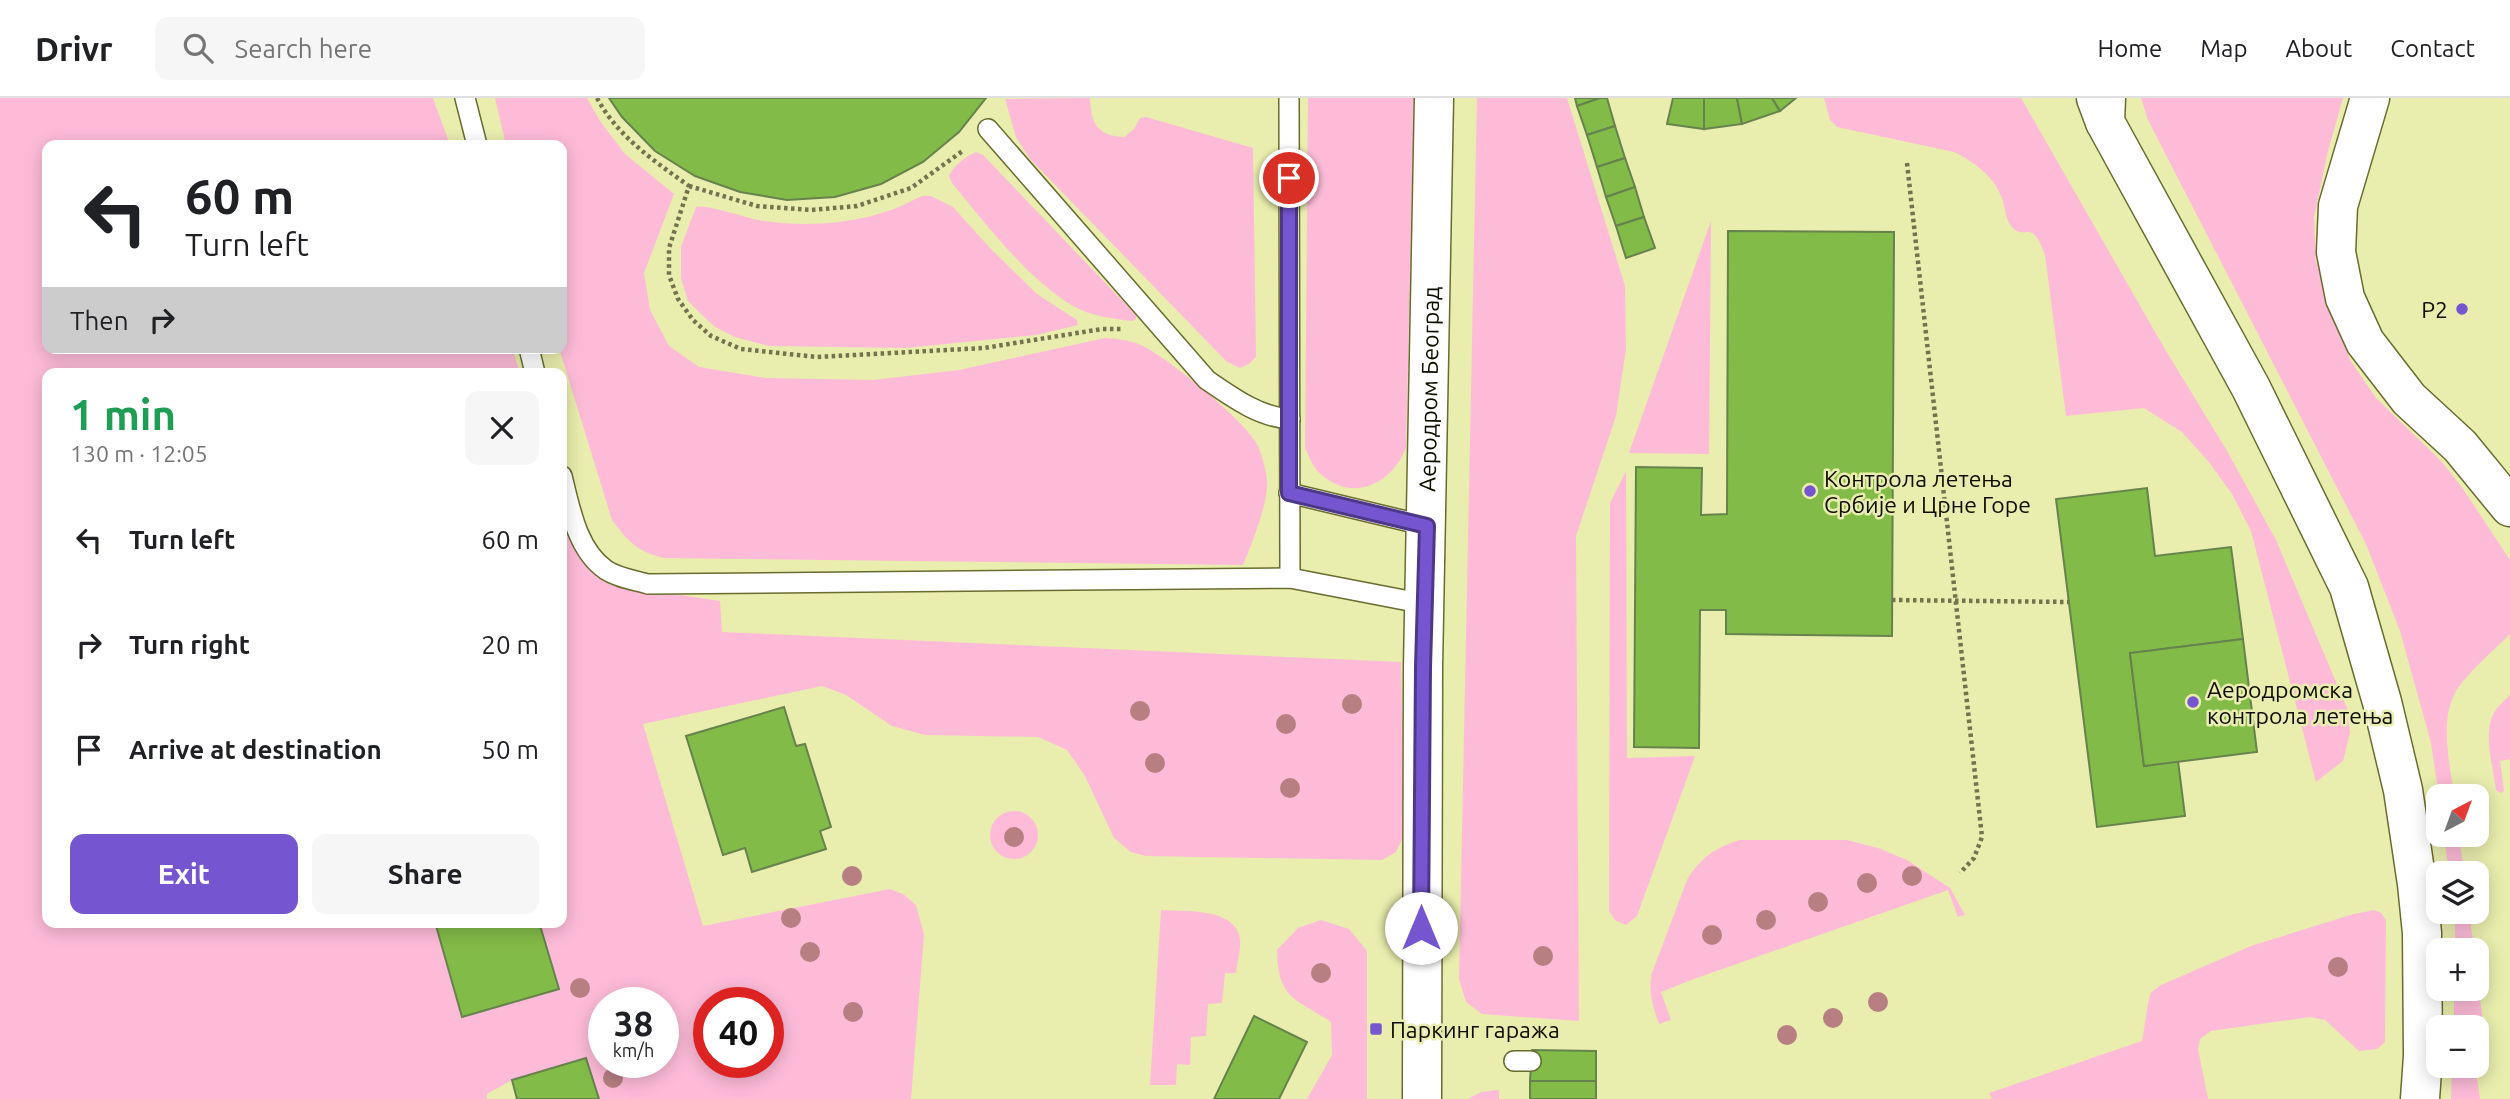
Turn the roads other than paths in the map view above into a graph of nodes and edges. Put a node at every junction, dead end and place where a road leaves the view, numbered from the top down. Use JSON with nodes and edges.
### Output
{"nodes":[{"id":1,"x":465,"y":98,"type":"edge"},
{"id":2,"x":1289,"y":98,"type":"edge"},
{"id":3,"x":1434,"y":98,"type":"edge"},
{"id":4,"x":2370,"y":98,"type":"edge"},
{"id":5,"x":2102,"y":106,"type":"edge"},
{"id":6,"x":988,"y":129,"type":"road end"},
{"id":7,"x":476,"y":140,"type":"edge"},
{"id":8,"x":1290,"y":419,"type":"junction"},
{"id":9,"x":1289,"y":493,"type":"junction"},
{"id":10,"x":567,"y":494,"type":"edge"},
{"id":11,"x":2510,"y":507,"type":"edge"},
{"id":12,"x":1427,"y":526,"type":"junction"},
{"id":13,"x":1290,"y":578,"type":"junction"},
{"id":14,"x":1425,"y":604,"type":"junction"},
{"id":15,"x":1422,"y":1099,"type":"edge"},
{"id":16,"x":2420,"y":1099,"type":"edge"}],
"edges":[{"from":1,"to":7,"type":"lane"},
{"from":2,"to":8,"type":"lane"},
{"from":3,"to":12,"type":"street","name":"Аеродром Београд"},
{"from":4,"to":11,"type":"street"},
{"from":5,"to":16,"type":"street"},
{"from":6,"to":8,"type":"lane"},
{"from":8,"to":9,"type":"lane"},
{"from":9,"to":12,"type":"lane"},
{"from":9,"to":13,"type":"lane"},
{"from":10,"to":13,"type":"lane"},
{"from":12,"to":14,"type":"street","name":"Аеродром Београд"},
{"from":13,"to":14,"type":"lane"},
{"from":14,"to":15,"type":"street","name":"Аеродром Београд"}]}
